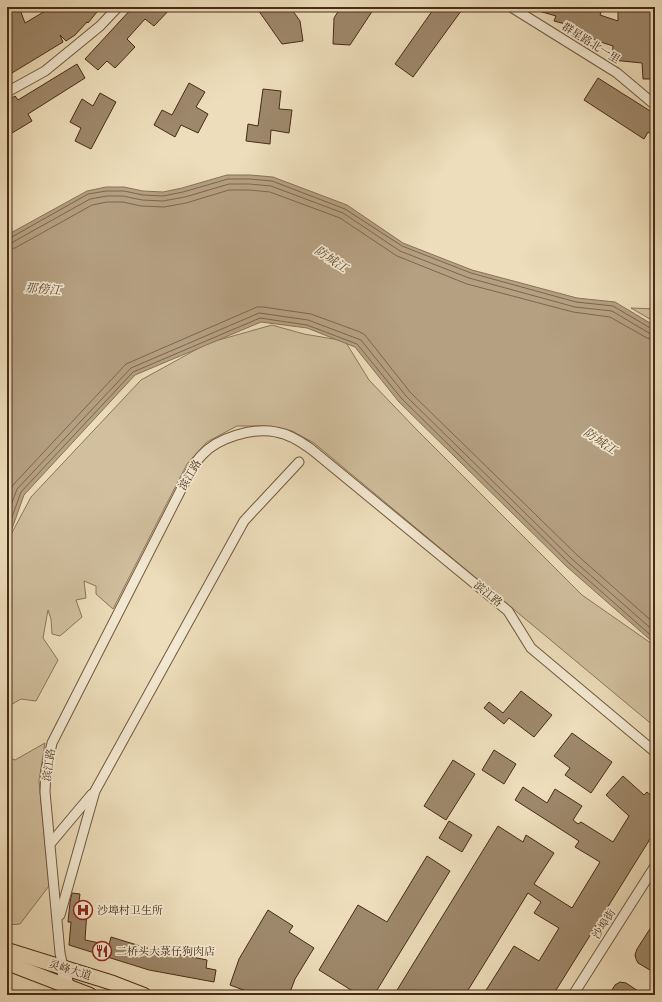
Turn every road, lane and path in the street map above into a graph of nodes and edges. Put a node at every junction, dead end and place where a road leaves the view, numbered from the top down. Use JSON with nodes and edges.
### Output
{"nodes":[{"id":1,"x":118,"y":7,"type":"edge"},
{"id":2,"x":511,"y":7,"type":"edge"},
{"id":3,"x":7,"y":92,"type":"edge"},
{"id":4,"x":655,"y":106,"type":"edge"},
{"id":5,"x":299,"y":462,"type":"dead end"},
{"id":6,"x":655,"y":752,"type":"edge"},
{"id":7,"x":95,"y":792,"type":"junction"},
{"id":8,"x":50,"y":844,"type":"junction"},
{"id":9,"x":655,"y":866,"type":"edge"},
{"id":10,"x":58,"y":922,"type":"junction"},
{"id":11,"x":11,"y":958,"type":"edge"},
{"id":12,"x":62,"y":967,"type":"junction"},
{"id":13,"x":66,"y":991,"type":"edge"},
{"id":14,"x":90,"y":995,"type":"edge"},
{"id":15,"x":144,"y":995,"type":"edge"},
{"id":16,"x":573,"y":995,"type":"edge"}],
"edges":[{"from":1,"to":3,"type":"street"},
{"from":2,"to":4,"type":"street","name":"群星路北一里"},
{"from":5,"to":7,"type":"street"},
{"from":6,"to":8,"type":"street","name":"滨江路"},
{"from":7,"to":8,"type":"street"},
{"from":7,"to":10,"type":"street"},
{"from":8,"to":10,"type":"street","name":"滨江路"},
{"from":9,"to":16,"type":"street","name":"沙埠街"},
{"from":10,"to":12,"type":"street","name":"滨江路"},
{"from":11,"to":12,"type":"main road","name":"灵峰大道"},
{"from":11,"to":13,"type":"main road","name":"灵峰大道"},
{"from":12,"to":13,"type":"street","name":"滨江路"},
{"from":12,"to":15,"type":"main road","name":"灵峰大道"},
{"from":13,"to":14,"type":"main road","name":"灵峰大道"}]}
